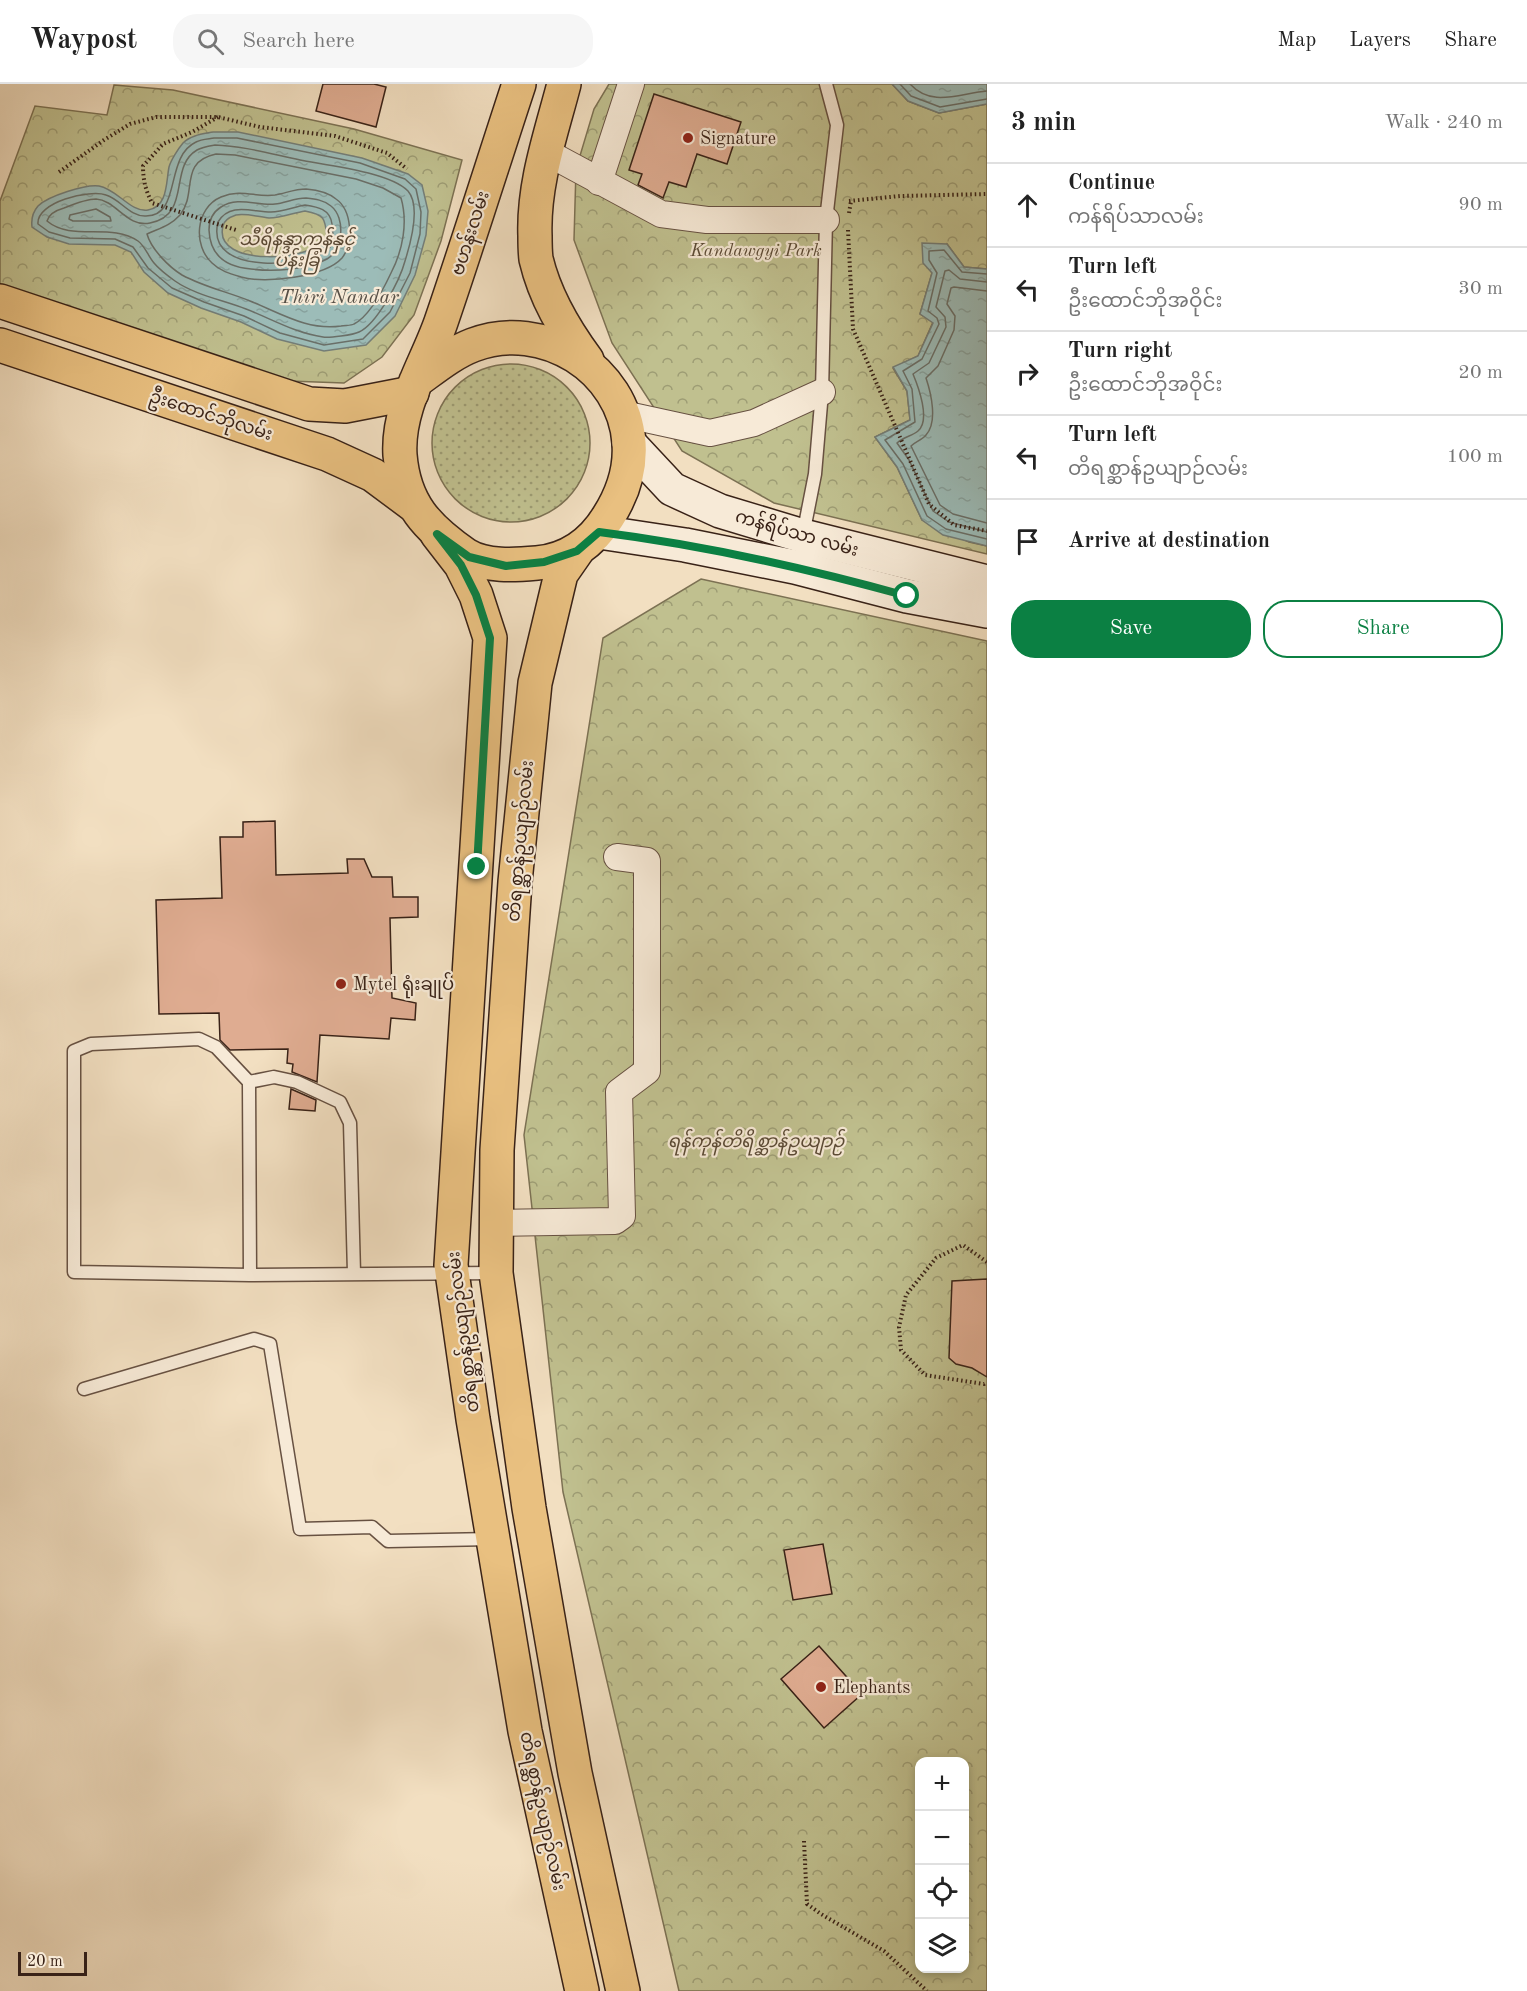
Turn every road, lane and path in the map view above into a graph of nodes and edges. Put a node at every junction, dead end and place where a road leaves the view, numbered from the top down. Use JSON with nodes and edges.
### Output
{"nodes":[{"id":1,"x":519,"y":84,"type":"edge"},
{"id":2,"x":564,"y":84,"type":"edge"},
{"id":3,"x":631,"y":84,"type":"edge"},
{"id":4,"x":826,"y":84,"type":"edge"},
{"id":5,"x":218,"y":117,"type":"junction"},
{"id":6,"x":546,"y":152,"type":"junction"},
{"id":7,"x":406,"y":169,"type":"dead end"},
{"id":8,"x":59,"y":172,"type":"dead end"},
{"id":9,"x":599,"y":182,"type":"junction"},
{"id":10,"x":987,"y":194,"type":"edge"},
{"id":11,"x":851,"y":201,"type":"junction"},
{"id":12,"x":837,"y":216,"type":"junction"},
{"id":13,"x":236,"y":230,"type":"dead end"},
{"id":14,"x":0,"y":302,"type":"edge"},
{"id":15,"x":0,"y":345,"type":"edge"},
{"id":16,"x":591,"y":366,"type":"junction"},
{"id":17,"x":414,"y":387,"type":"junction"},
{"id":18,"x":822,"y":392,"type":"junction"},
{"id":19,"x":626,"y":429,"type":"junction"},
{"id":20,"x":412,"y":504,"type":"junction"},
{"id":21,"x":987,"y":531,"type":"edge"},
{"id":22,"x":437,"y":534,"type":"junction"},
{"id":23,"x":588,"y":542,"type":"junction"},
{"id":24,"x":799,"y":551,"type":"junction"},
{"id":25,"x":987,"y":582,"type":"edge"},
{"id":26,"x":987,"y":611,"type":"edge"},
{"id":27,"x":617,"y":857,"type":"dead end"},
{"id":28,"x":249,"y":1082,"type":"junction"},
{"id":29,"x":496,"y":1223,"type":"junction"},
{"id":30,"x":987,"y":1262,"type":"edge"},
{"id":31,"x":354,"y":1273,"type":"junction"},
{"id":32,"x":453,"y":1273,"type":"junction"},
{"id":33,"x":496,"y":1273,"type":"junction"},
{"id":34,"x":250,"y":1275,"type":"junction"},
{"id":35,"x":987,"y":1382,"type":"edge"},
{"id":36,"x":84,"y":1389,"type":"dead end"},
{"id":37,"x":493,"y":1539,"type":"junction"},
{"id":38,"x":804,"y":1840,"type":"dead end"},
{"id":39,"x":582,"y":1991,"type":"edge"},
{"id":40,"x":623,"y":1991,"type":"edge"},
{"id":41,"x":927,"y":1991,"type":"edge"}],
"edges":[{"from":1,"to":17,"type":"main road","name":"ဗဟန်းလမ်း"},
{"from":2,"to":6,"type":"main road"},
{"from":3,"to":9,"type":"street"},
{"from":4,"to":12,"type":"lane"},
{"from":5,"to":7,"type":"path"},
{"from":5,"to":8,"type":"path"},
{"from":5,"to":13,"type":"path"},
{"from":6,"to":9,"type":"street"},
{"from":6,"to":16,"type":"main road"},
{"from":9,"to":12,"type":"street"},
{"from":10,"to":11,"type":"path"},
{"from":11,"to":12,"type":"path"},
{"from":11,"to":12,"type":"path"},
{"from":12,"to":18,"type":"lane"},
{"from":12,"to":21,"type":"path"},
{"from":14,"to":17,"type":"main road"},
{"from":15,"to":20,"type":"main road","name":"ဦးထောင်ဘိုလမ်း"},
{"from":16,"to":17,"type":"main road"},
{"from":16,"to":19,"type":"main road"},
{"from":17,"to":20,"type":"main road","name":"ဗဟန်းလမ်း"},
{"from":18,"to":19,"type":"street"},
{"from":18,"to":24,"type":"lane"},
{"from":19,"to":23,"type":"main road","name":"တိရစ္ဆာန်ဥယျာဉ်လမ်း"},
{"from":19,"to":24,"type":"main road","name":"ကန်ရိပ်သာ လမ်း"},
{"from":20,"to":22,"type":"main road"},
{"from":22,"to":23,"type":"main road"},
{"from":22,"to":32,"type":"main road","name":"တိရစ္ဆာန်ဥယျာဉ်လမ်း"},
{"from":23,"to":24,"type":"main road"},
{"from":23,"to":29,"type":"main road","name":"တိရစ္ဆာန်ဥယျာဉ်လမ်း"},
{"from":24,"to":25,"type":"main road","name":"ကန်ရိပ်သာ လမ်း"},
{"from":24,"to":26,"type":"main road"},
{"from":27,"to":29,"type":"street"},
{"from":28,"to":31,"type":"lane"},
{"from":28,"to":34,"type":"lane"},
{"from":28,"to":34,"type":"lane"},
{"from":29,"to":33,"type":"main road","name":"တိရစ္ဆာန်ဥယျာဉ်လမ်း"},
{"from":30,"to":35,"type":"path"},
{"from":31,"to":32,"type":"lane"},
{"from":31,"to":34,"type":"lane"},
{"from":32,"to":33,"type":"lane"},
{"from":32,"to":37,"type":"main road","name":"တိရစ္ဆာန်ဥယျာဉ်လမ်း"},
{"from":33,"to":40,"type":"main road","name":"တိရစ္ဆာန်ဥယျာဉ်လမ်း"},
{"from":36,"to":37,"type":"lane"},
{"from":37,"to":39,"type":"main road","name":"တိရစ္ဆာန်ဥယျာဉ်လမ်း"},
{"from":38,"to":41,"type":"path"}]}
